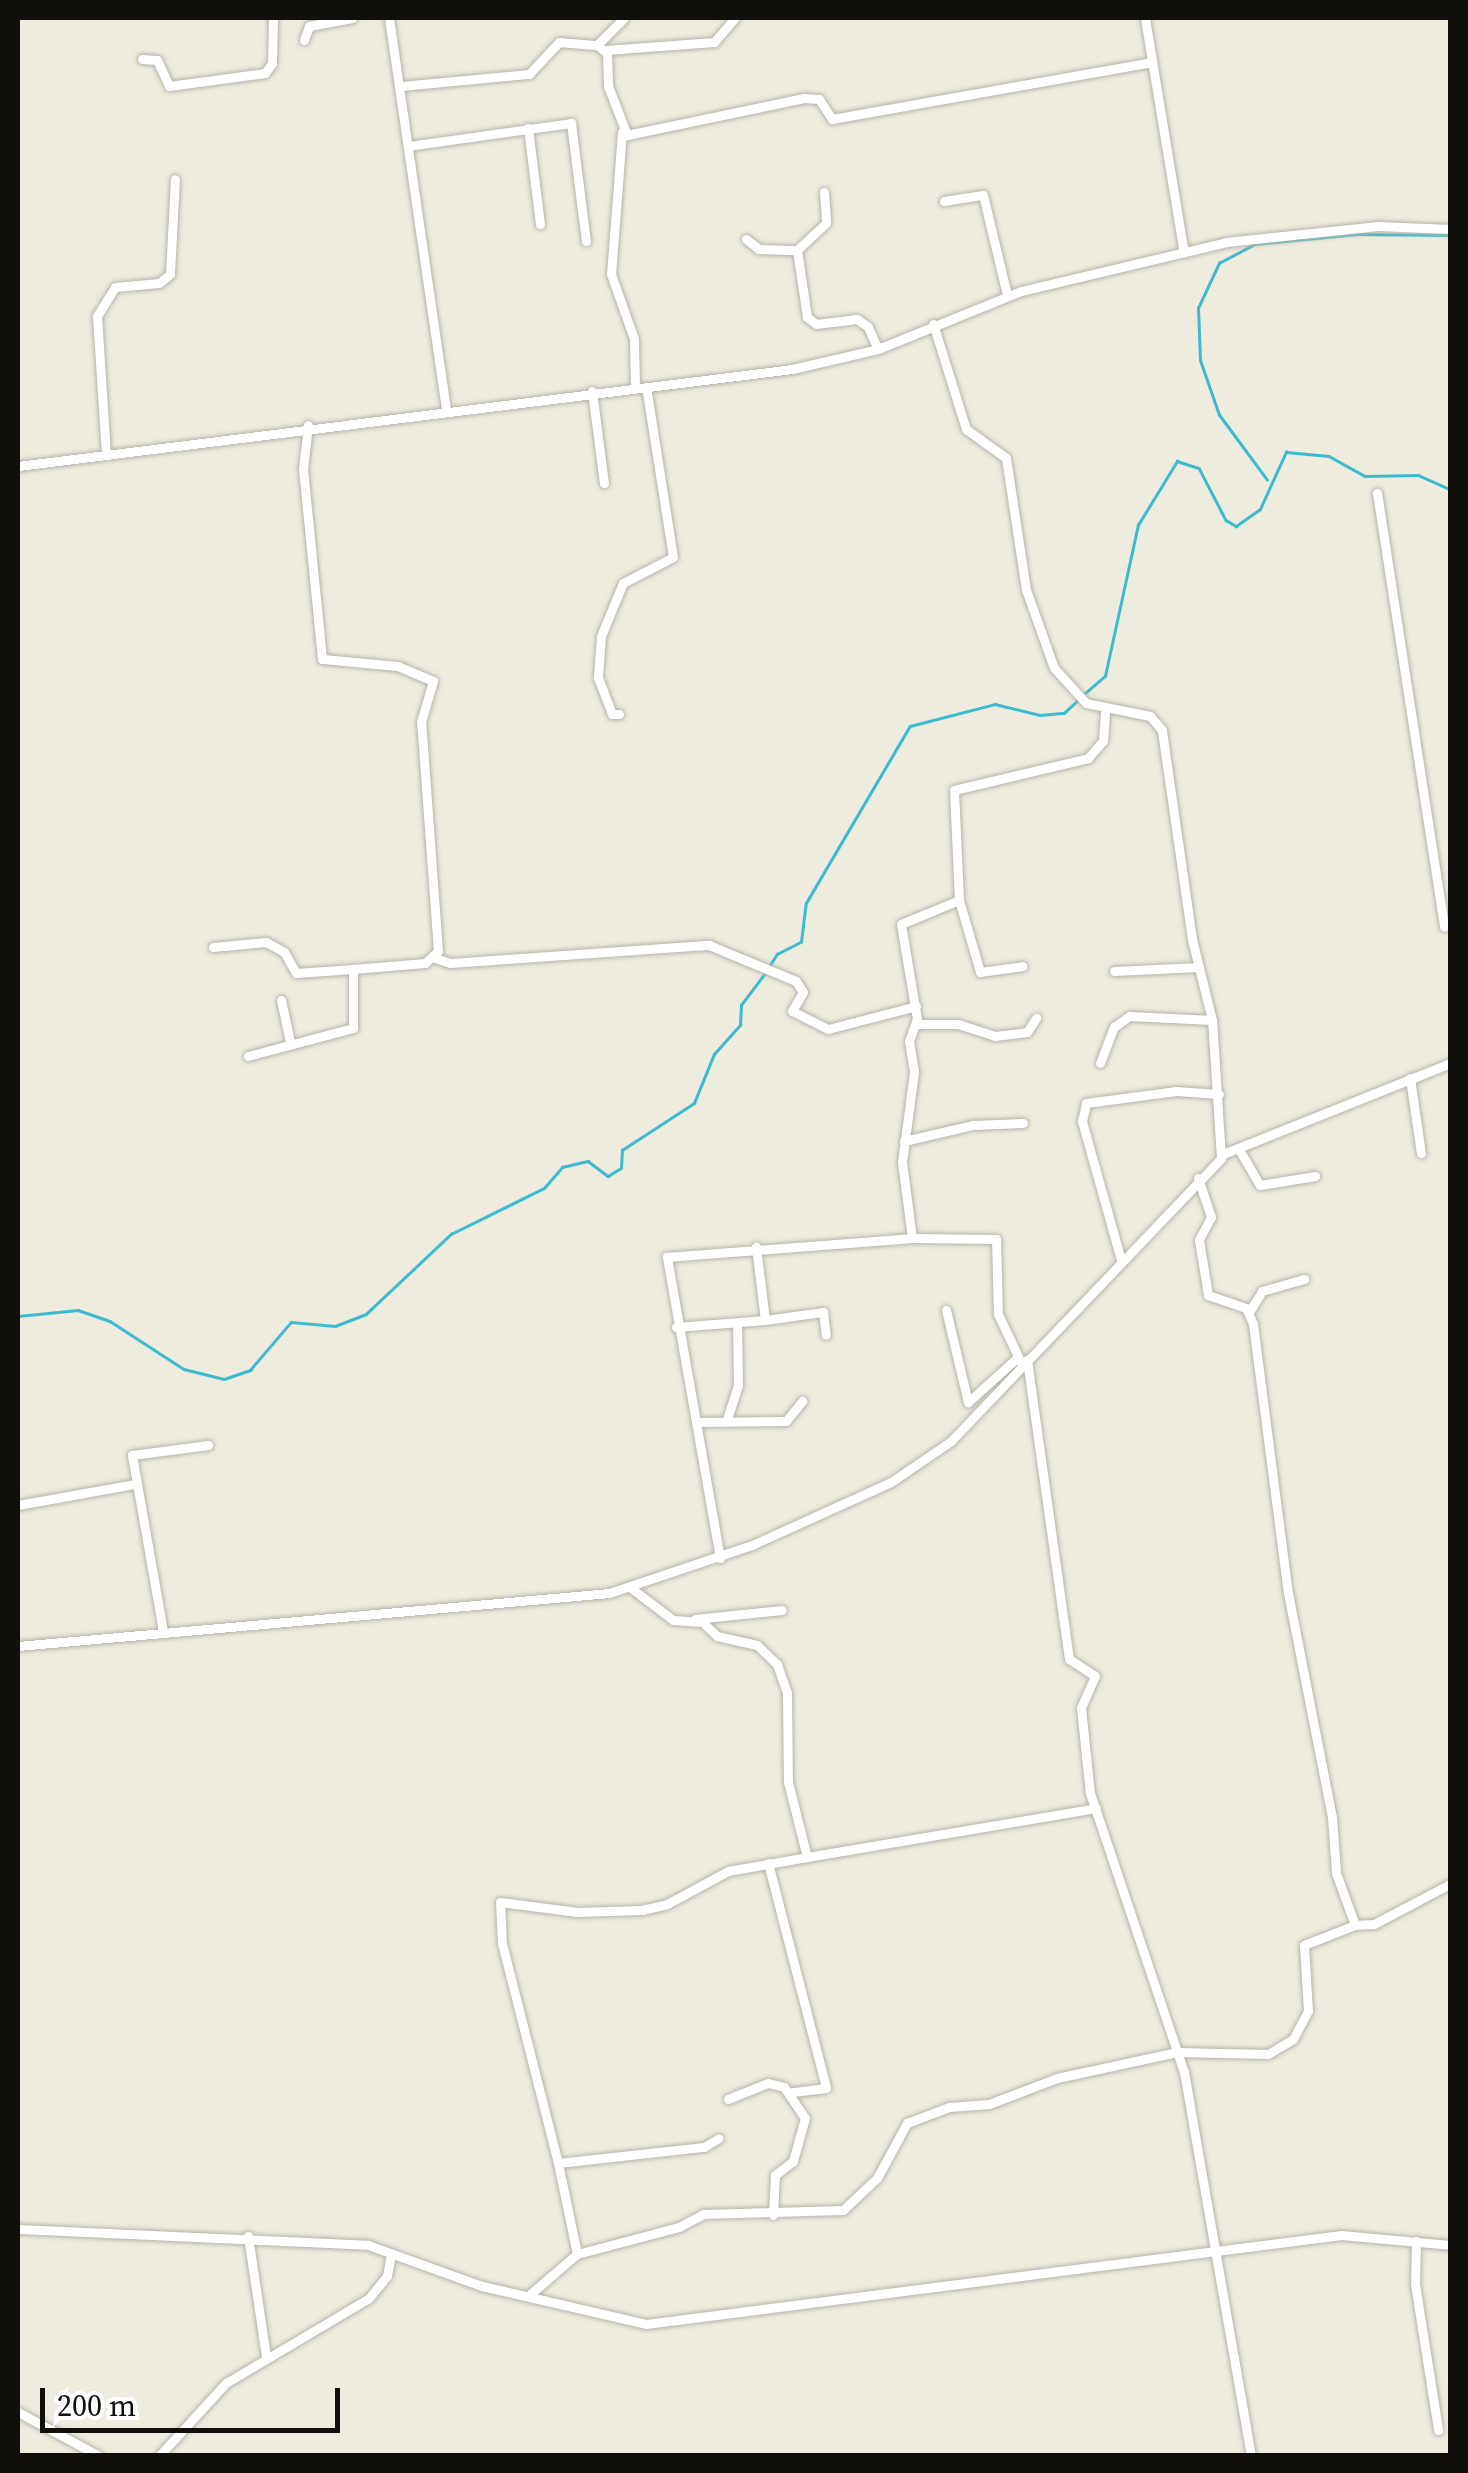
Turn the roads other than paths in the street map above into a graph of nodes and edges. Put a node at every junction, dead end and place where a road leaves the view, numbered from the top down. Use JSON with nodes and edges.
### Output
{"nodes":[{"id":1,"x":274,"y":18,"type":"edge"},
{"id":2,"x":352,"y":18,"type":"edge"},
{"id":3,"x":388,"y":18,"type":"edge"},
{"id":4,"x":624,"y":18,"type":"edge"},
{"id":5,"x":735,"y":18,"type":"edge"},
{"id":6,"x":1145,"y":18,"type":"edge"},
{"id":7,"x":304,"y":40,"type":"dead end"},
{"id":8,"x":602,"y":47,"type":"junction"},
{"id":9,"x":142,"y":59,"type":"dead end"},
{"id":10,"x":1152,"y":62,"type":"junction"},
{"id":11,"x":400,"y":86,"type":"junction"},
{"id":12,"x":528,"y":128,"type":"junction"},
{"id":13,"x":622,"y":132,"type":"junction"},
{"id":14,"x":408,"y":146,"type":"junction"},
{"id":15,"x":175,"y":180,"type":"dead end"},
{"id":16,"x":824,"y":192,"type":"dead end"},
{"id":17,"x":944,"y":200,"type":"dead end"},
{"id":18,"x":540,"y":224,"type":"dead end"},
{"id":19,"x":1450,"y":230,"type":"edge"},
{"id":20,"x":746,"y":239,"type":"dead end"},
{"id":21,"x":586,"y":241,"type":"dead end"},
{"id":22,"x":796,"y":250,"type":"junction"},
{"id":23,"x":1184,"y":253,"type":"junction"},
{"id":24,"x":1006,"y":295,"type":"junction"},
{"id":25,"x":933,"y":324,"type":"junction"},
{"id":26,"x":878,"y":349,"type":"junction"},
{"id":27,"x":640,"y":388,"type":"junction"},
{"id":28,"x":592,"y":391,"type":"junction"},
{"id":29,"x":446,"y":410,"type":"junction"},
{"id":30,"x":308,"y":425,"type":"junction"},
{"id":31,"x":106,"y":455,"type":"junction"},
{"id":32,"x":18,"y":466,"type":"edge"},
{"id":33,"x":604,"y":482,"type":"dead end"},
{"id":34,"x":1377,"y":493,"type":"dead end"},
{"id":35,"x":1104,"y":712,"type":"junction"},
{"id":36,"x":619,"y":714,"type":"dead end"},
{"id":37,"x":959,"y":900,"type":"junction"},
{"id":38,"x":1444,"y":927,"type":"dead end"},
{"id":39,"x":214,"y":946,"type":"dead end"},
{"id":40,"x":435,"y":958,"type":"junction"},
{"id":41,"x":1023,"y":966,"type":"dead end"},
{"id":42,"x":1199,"y":967,"type":"junction"},
{"id":43,"x":353,"y":969,"type":"junction"},
{"id":44,"x":1114,"y":971,"type":"dead end"},
{"id":45,"x":281,"y":1000,"type":"dead end"},
{"id":46,"x":916,"y":1006,"type":"junction"},
{"id":47,"x":1036,"y":1018,"type":"dead end"},
{"id":48,"x":1212,"y":1020,"type":"junction"},
{"id":49,"x":916,"y":1024,"type":"junction"},
{"id":50,"x":290,"y":1042,"type":"junction"},
{"id":51,"x":248,"y":1056,"type":"dead end"},
{"id":52,"x":1100,"y":1063,"type":"dead end"},
{"id":53,"x":1450,"y":1063,"type":"edge"},
{"id":54,"x":1410,"y":1078,"type":"junction"},
{"id":55,"x":1220,"y":1094,"type":"junction"},
{"id":56,"x":1023,"y":1123,"type":"dead end"},
{"id":57,"x":904,"y":1141,"type":"junction"},
{"id":58,"x":1240,"y":1151,"type":"junction"},
{"id":59,"x":1421,"y":1153,"type":"dead end"},
{"id":60,"x":1223,"y":1154,"type":"junction"},
{"id":61,"x":1315,"y":1176,"type":"dead end"},
{"id":62,"x":1198,"y":1178,"type":"junction"},
{"id":63,"x":912,"y":1238,"type":"junction"},
{"id":64,"x":756,"y":1247,"type":"junction"},
{"id":65,"x":1121,"y":1260,"type":"junction"},
{"id":66,"x":1304,"y":1279,"type":"dead end"},
{"id":67,"x":946,"y":1310,"type":"dead end"},
{"id":68,"x":1250,"y":1312,"type":"junction"},
{"id":69,"x":764,"y":1320,"type":"junction"},
{"id":70,"x":736,"y":1323,"type":"junction"},
{"id":71,"x":676,"y":1327,"type":"junction"},
{"id":72,"x":826,"y":1335,"type":"dead end"},
{"id":73,"x":1023,"y":1361,"type":"junction"},
{"id":74,"x":802,"y":1400,"type":"dead end"},
{"id":75,"x":726,"y":1419,"type":"junction"},
{"id":76,"x":696,"y":1422,"type":"junction"},
{"id":77,"x":208,"y":1446,"type":"dead end"},
{"id":78,"x":135,"y":1484,"type":"junction"},
{"id":79,"x":18,"y":1504,"type":"edge"},
{"id":80,"x":719,"y":1553,"type":"junction"},
{"id":81,"x":629,"y":1586,"type":"junction"},
{"id":82,"x":782,"y":1610,"type":"dead end"},
{"id":83,"x":692,"y":1620,"type":"junction"},
{"id":84,"x":163,"y":1631,"type":"junction"},
{"id":85,"x":18,"y":1646,"type":"edge"},
{"id":86,"x":1096,"y":1808,"type":"junction"},
{"id":87,"x":808,"y":1857,"type":"junction"},
{"id":88,"x":768,"y":1863,"type":"junction"},
{"id":89,"x":1450,"y":1884,"type":"edge"},
{"id":90,"x":1355,"y":1925,"type":"junction"},
{"id":91,"x":1178,"y":2052,"type":"junction"},
{"id":92,"x":788,"y":2093,"type":"junction"},
{"id":93,"x":728,"y":2099,"type":"dead end"},
{"id":94,"x":719,"y":2138,"type":"dead end"},
{"id":95,"x":558,"y":2163,"type":"junction"},
{"id":96,"x":774,"y":2215,"type":"junction"},
{"id":97,"x":18,"y":2229,"type":"edge"},
{"id":98,"x":248,"y":2236,"type":"junction"},
{"id":99,"x":1416,"y":2241,"type":"junction"},
{"id":100,"x":1450,"y":2245,"type":"edge"},
{"id":101,"x":1212,"y":2247,"type":"junction"},
{"id":102,"x":391,"y":2254,"type":"junction"},
{"id":103,"x":577,"y":2254,"type":"junction"},
{"id":104,"x":528,"y":2296,"type":"junction"},
{"id":105,"x":266,"y":2356,"type":"junction"},
{"id":106,"x":18,"y":2412,"type":"edge"},
{"id":107,"x":1438,"y":2430,"type":"dead end"},
{"id":108,"x":99,"y":2456,"type":"edge"},
{"id":109,"x":159,"y":2456,"type":"edge"},
{"id":110,"x":1251,"y":2456,"type":"edge"}],
"edges":[{"from":1,"to":9,"type":"street"},
{"from":2,"to":7,"type":"street"},
{"from":3,"to":11,"type":"street"},
{"from":4,"to":8,"type":"street"},
{"from":5,"to":8,"type":"street"},
{"from":6,"to":10,"type":"street"},
{"from":8,"to":11,"type":"street"},
{"from":8,"to":13,"type":"street"},
{"from":10,"to":13,"type":"street"},
{"from":10,"to":23,"type":"street"},
{"from":11,"to":14,"type":"street"},
{"from":12,"to":14,"type":"street"},
{"from":12,"to":18,"type":"street"},
{"from":12,"to":21,"type":"street"},
{"from":13,"to":27,"type":"street"},
{"from":14,"to":29,"type":"street"},
{"from":15,"to":31,"type":"street"},
{"from":16,"to":22,"type":"street"},
{"from":17,"to":24,"type":"street"},
{"from":19,"to":23,"type":"street"},
{"from":20,"to":22,"type":"street"},
{"from":22,"to":26,"type":"street"},
{"from":23,"to":24,"type":"street"},
{"from":24,"to":25,"type":"street"},
{"from":25,"to":26,"type":"street"},
{"from":25,"to":35,"type":"street"},
{"from":26,"to":27,"type":"street"},
{"from":27,"to":28,"type":"street"},
{"from":27,"to":36,"type":"street"},
{"from":28,"to":29,"type":"street"},
{"from":28,"to":33,"type":"street"},
{"from":29,"to":30,"type":"street"},
{"from":30,"to":31,"type":"street"},
{"from":30,"to":40,"type":"street"},
{"from":31,"to":32,"type":"street"},
{"from":34,"to":38,"type":"street"},
{"from":35,"to":37,"type":"street"},
{"from":35,"to":42,"type":"street"},
{"from":37,"to":41,"type":"street"},
{"from":37,"to":46,"type":"street"},
{"from":39,"to":43,"type":"street"},
{"from":40,"to":43,"type":"street"},
{"from":40,"to":46,"type":"street"},
{"from":42,"to":44,"type":"street"},
{"from":42,"to":48,"type":"street"},
{"from":43,"to":50,"type":"street"},
{"from":45,"to":50,"type":"street"},
{"from":46,"to":49,"type":"street"},
{"from":47,"to":49,"type":"street"},
{"from":48,"to":52,"type":"street"},
{"from":48,"to":55,"type":"street"},
{"from":49,"to":57,"type":"street"},
{"from":50,"to":51,"type":"street"},
{"from":53,"to":54,"type":"street"},
{"from":54,"to":58,"type":"street"},
{"from":54,"to":59,"type":"street"},
{"from":55,"to":60,"type":"street"},
{"from":55,"to":65,"type":"street"},
{"from":56,"to":57,"type":"street"},
{"from":57,"to":63,"type":"street"},
{"from":58,"to":60,"type":"street"},
{"from":58,"to":61,"type":"street"},
{"from":60,"to":62,"type":"street"},
{"from":62,"to":65,"type":"street"},
{"from":62,"to":68,"type":"street"},
{"from":63,"to":64,"type":"street"},
{"from":63,"to":73,"type":"street"},
{"from":64,"to":69,"type":"street"},
{"from":64,"to":71,"type":"street"},
{"from":65,"to":73,"type":"street"},
{"from":66,"to":68,"type":"street"},
{"from":67,"to":73,"type":"street"},
{"from":68,"to":90,"type":"street"},
{"from":69,"to":70,"type":"street"},
{"from":69,"to":72,"type":"street"},
{"from":70,"to":71,"type":"street"},
{"from":70,"to":75,"type":"street"},
{"from":71,"to":76,"type":"street"},
{"from":73,"to":80,"type":"street"},
{"from":73,"to":86,"type":"street"},
{"from":74,"to":75,"type":"street"},
{"from":75,"to":76,"type":"street"},
{"from":76,"to":80,"type":"street"},
{"from":77,"to":78,"type":"street"},
{"from":78,"to":79,"type":"street"},
{"from":78,"to":84,"type":"street"},
{"from":80,"to":81,"type":"street"},
{"from":81,"to":83,"type":"street"},
{"from":81,"to":84,"type":"street"},
{"from":82,"to":83,"type":"street"},
{"from":83,"to":87,"type":"street"},
{"from":84,"to":85,"type":"street"},
{"from":86,"to":87,"type":"street"},
{"from":86,"to":91,"type":"street"},
{"from":87,"to":88,"type":"street"},
{"from":88,"to":92,"type":"street"},
{"from":88,"to":95,"type":"street"},
{"from":89,"to":90,"type":"street"},
{"from":90,"to":91,"type":"street"},
{"from":91,"to":96,"type":"street"},
{"from":91,"to":101,"type":"street"},
{"from":92,"to":93,"type":"street"},
{"from":92,"to":96,"type":"street"},
{"from":94,"to":95,"type":"street"},
{"from":95,"to":103,"type":"street"},
{"from":96,"to":103,"type":"street"},
{"from":97,"to":98,"type":"street"},
{"from":98,"to":102,"type":"street"},
{"from":98,"to":105,"type":"street"},
{"from":99,"to":100,"type":"street"},
{"from":99,"to":101,"type":"street"},
{"from":99,"to":107,"type":"street"},
{"from":101,"to":104,"type":"street"},
{"from":101,"to":110,"type":"street"},
{"from":102,"to":104,"type":"street"},
{"from":102,"to":105,"type":"street"},
{"from":103,"to":104,"type":"street"},
{"from":105,"to":109,"type":"street"},
{"from":106,"to":108,"type":"street"}]}
